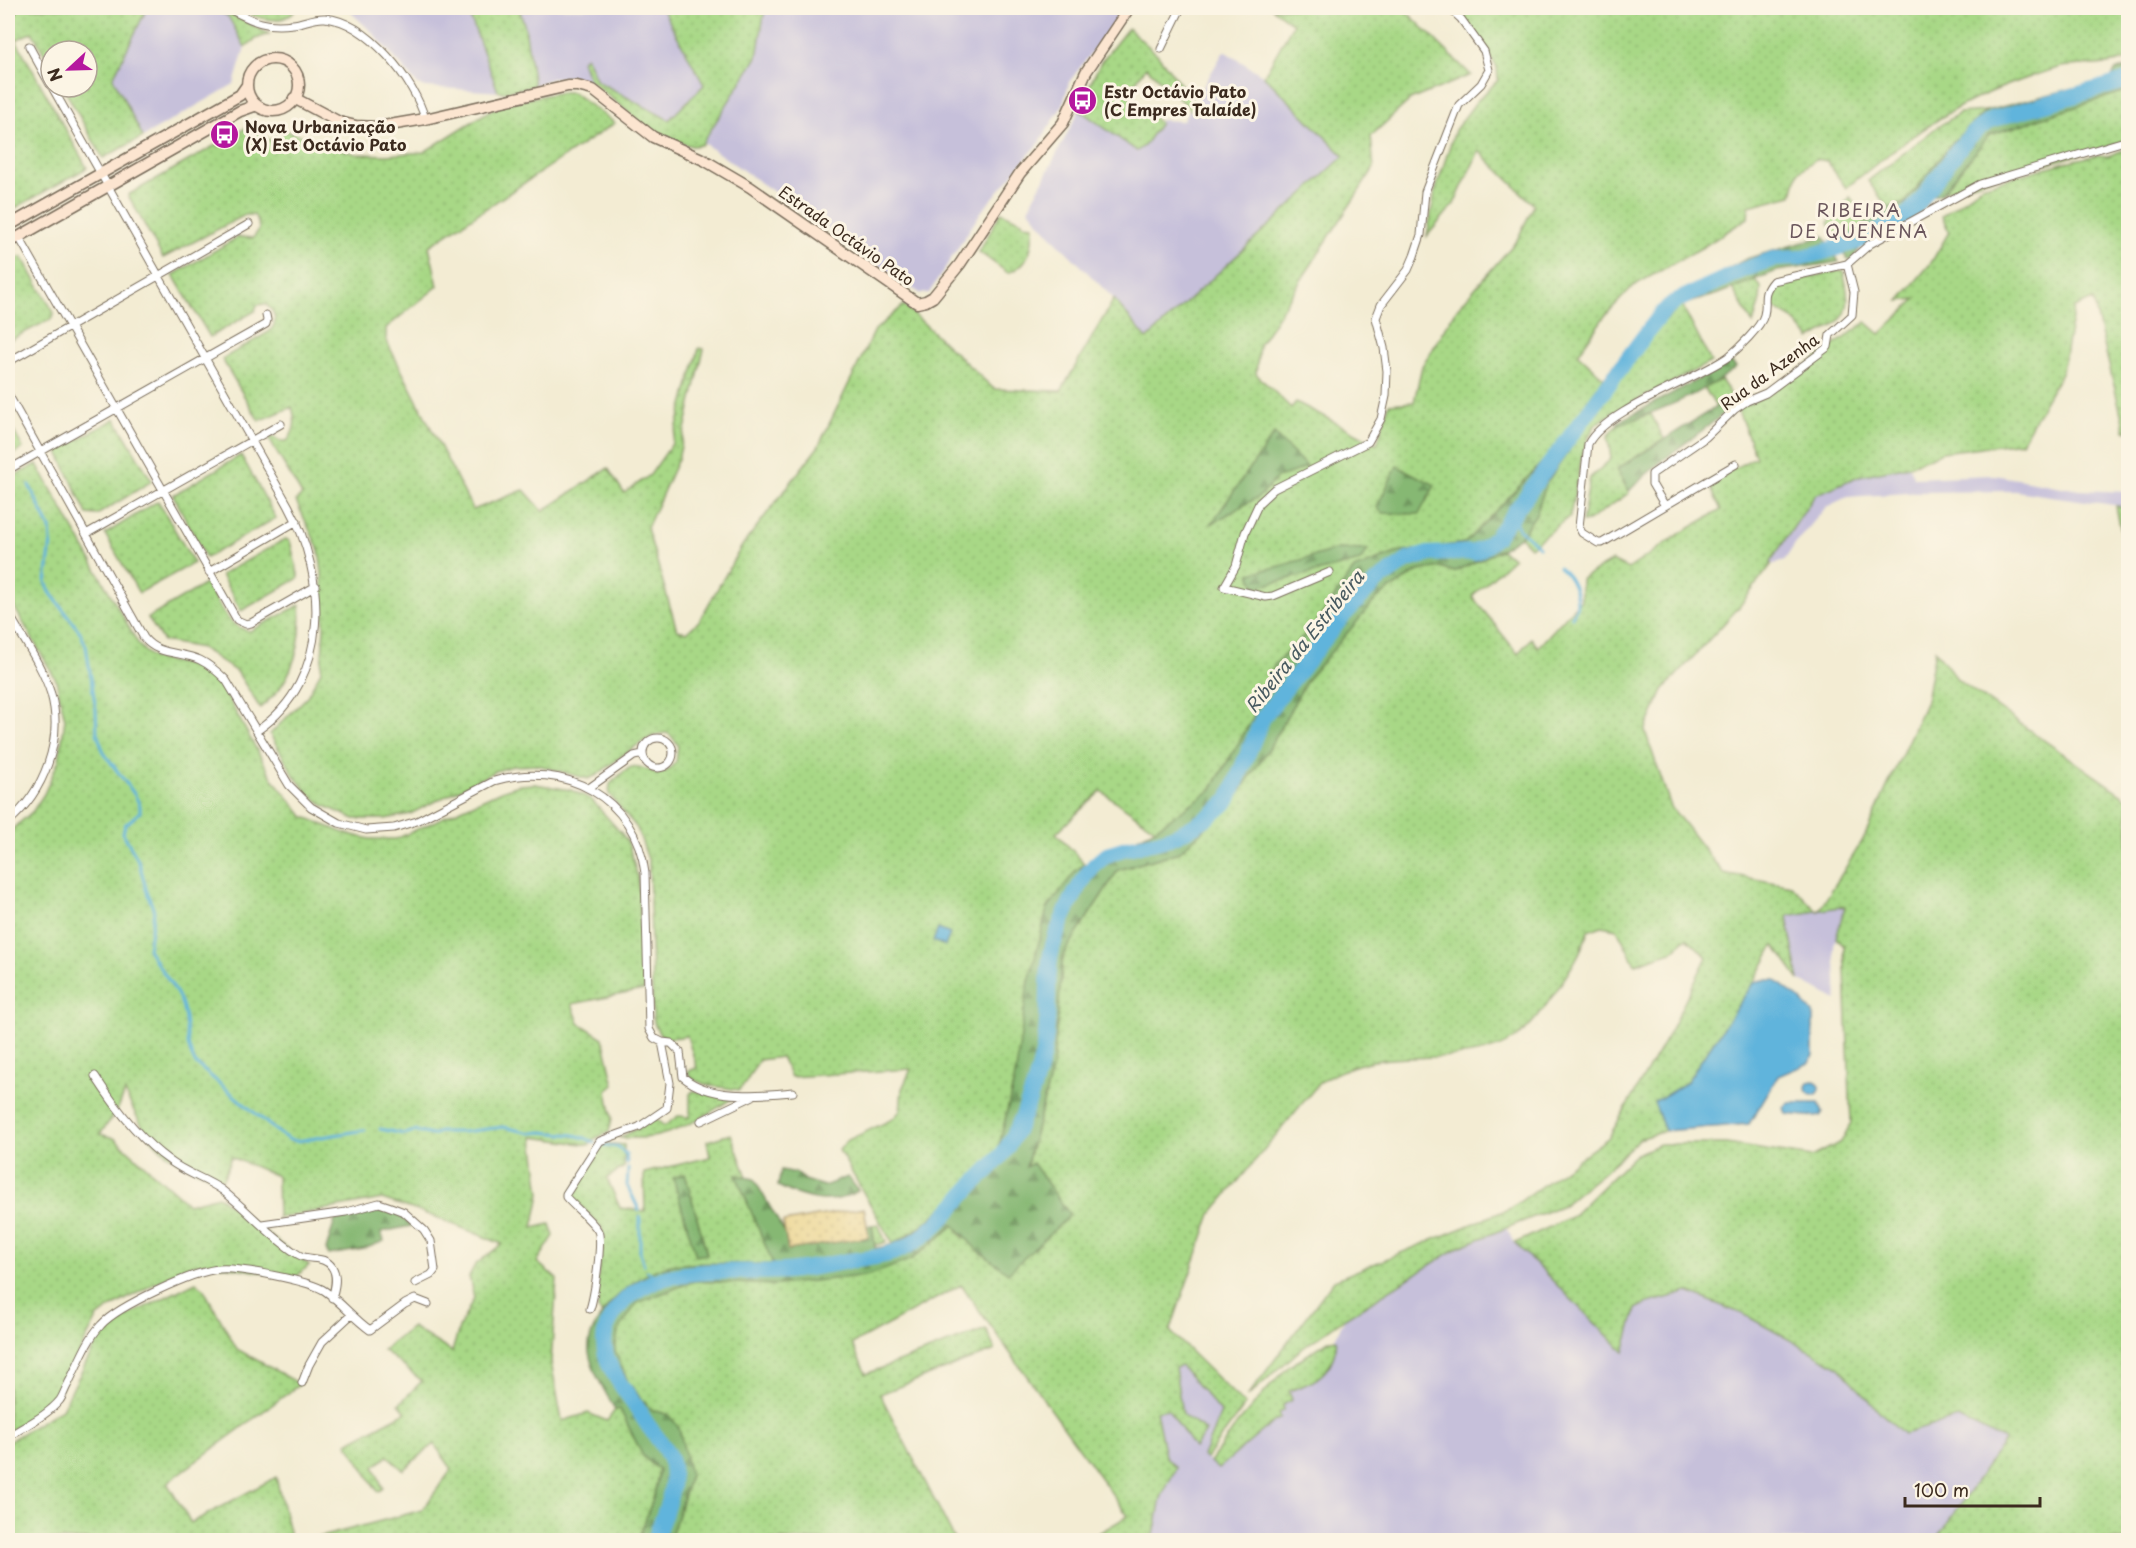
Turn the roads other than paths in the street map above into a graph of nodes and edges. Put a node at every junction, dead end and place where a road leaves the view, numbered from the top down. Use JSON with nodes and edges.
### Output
{"nodes":[{"id":1,"x":14,"y":8,"type":"edge"},
{"id":2,"x":227,"y":8,"type":"edge"},
{"id":3,"x":1129,"y":8,"type":"edge"},
{"id":4,"x":1181,"y":8,"type":"edge"},
{"id":5,"x":1449,"y":8,"type":"edge"},
{"id":6,"x":8,"y":17,"type":"edge"},
{"id":7,"x":28,"y":46,"type":"dead end"},
{"id":8,"x":1161,"y":49,"type":"dead end"},
{"id":9,"x":39,"y":65,"type":"edge"},
{"id":10,"x":247,"y":85,"type":"junction"},
{"id":11,"x":294,"y":98,"type":"junction"},
{"id":12,"x":58,"y":99,"type":"edge"},
{"id":13,"x":257,"y":105,"type":"junction"},
{"id":14,"x":425,"y":119,"type":"junction"},
{"id":15,"x":2128,"y":140,"type":"edge"},
{"id":16,"x":100,"y":172,"type":"junction"},
{"id":17,"x":108,"y":185,"type":"junction"},
{"id":18,"x":249,"y":224,"type":"dead end"},
{"id":19,"x":8,"y":226,"type":"edge"},
{"id":20,"x":19,"y":237,"type":"junction"},
{"id":21,"x":8,"y":243,"type":"edge"},
{"id":22,"x":1847,"y":264,"type":"junction"},
{"id":23,"x":160,"y":276,"type":"junction"},
{"id":24,"x":266,"y":315,"type":"dead end"},
{"id":25,"x":70,"y":326,"type":"junction"},
{"id":26,"x":206,"y":358,"type":"junction"},
{"id":27,"x":8,"y":362,"type":"edge"},
{"id":28,"x":8,"y":394,"type":"edge"},
{"id":29,"x":117,"y":408,"type":"junction"},
{"id":30,"x":281,"y":424,"type":"dead end"},
{"id":31,"x":251,"y":440,"type":"junction"},
{"id":32,"x":40,"y":452,"type":"junction"},
{"id":33,"x":1736,"y":464,"type":"dead end"},
{"id":34,"x":8,"y":470,"type":"edge"},
{"id":35,"x":163,"y":490,"type":"junction"},
{"id":36,"x":1665,"y":506,"type":"junction"},
{"id":37,"x":297,"y":522,"type":"junction"},
{"id":38,"x":86,"y":534,"type":"junction"},
{"id":39,"x":209,"y":572,"type":"junction"},
{"id":40,"x":1330,"y":572,"type":"dead end"},
{"id":41,"x":315,"y":586,"type":"junction"},
{"id":42,"x":8,"y":612,"type":"edge"},
{"id":43,"x":258,"y":730,"type":"junction"},
{"id":44,"x":643,"y":754,"type":"junction"},
{"id":45,"x":589,"y":788,"type":"junction"},
{"id":46,"x":8,"y":822,"type":"edge"},
{"id":47,"x":662,"y":1042,"type":"junction"},
{"id":48,"x":95,"y":1076,"type":"dead end"},
{"id":49,"x":793,"y":1092,"type":"dead end"},
{"id":50,"x":753,"y":1096,"type":"junction"},
{"id":51,"x":701,"y":1121,"type":"dead end"},
{"id":52,"x":262,"y":1224,"type":"junction"},
{"id":53,"x":416,"y":1283,"type":"dead end"},
{"id":54,"x":332,"y":1298,"type":"junction"},
{"id":55,"x":428,"y":1304,"type":"dead end"},
{"id":56,"x":590,"y":1309,"type":"dead end"},
{"id":57,"x":351,"y":1315,"type":"junction"},
{"id":58,"x":303,"y":1383,"type":"dead end"},
{"id":59,"x":8,"y":1437,"type":"edge"}],
"edges":[{"from":1,"to":6,"type":"street"},
{"from":2,"to":14,"type":"street"},
{"from":3,"to":14,"type":"street","name":"Estrada Octávio Pato"},
{"from":4,"to":8,"type":"street"},
{"from":5,"to":40,"type":"street"},
{"from":7,"to":9,"type":"street"},
{"from":10,"to":11,"type":"street"},
{"from":10,"to":13,"type":"street"},
{"from":10,"to":16,"type":"street"},
{"from":11,"to":13,"type":"street"},
{"from":11,"to":14,"type":"street","name":"Estrada Octávio Pato"},
{"from":12,"to":16,"type":"street"},
{"from":13,"to":17,"type":"street"},
{"from":15,"to":22,"type":"street"},
{"from":16,"to":17,"type":"street"},
{"from":16,"to":19,"type":"street"},
{"from":17,"to":20,"type":"street"},
{"from":17,"to":23,"type":"street"},
{"from":18,"to":23,"type":"street"},
{"from":20,"to":21,"type":"street"},
{"from":20,"to":25,"type":"street"},
{"from":22,"to":36,"type":"street","name":"Rua da Azenha"},
{"from":22,"to":36,"type":"street"},
{"from":23,"to":25,"type":"street"},
{"from":23,"to":26,"type":"street"},
{"from":24,"to":26,"type":"street"},
{"from":25,"to":27,"type":"street"},
{"from":25,"to":29,"type":"street"},
{"from":26,"to":29,"type":"street"},
{"from":26,"to":31,"type":"street"},
{"from":28,"to":32,"type":"street"},
{"from":29,"to":32,"type":"street"},
{"from":29,"to":35,"type":"street"},
{"from":30,"to":31,"type":"street"},
{"from":31,"to":35,"type":"street"},
{"from":31,"to":37,"type":"street"},
{"from":32,"to":34,"type":"street"},
{"from":32,"to":38,"type":"street"},
{"from":33,"to":36,"type":"street"},
{"from":35,"to":38,"type":"street"},
{"from":35,"to":39,"type":"street"},
{"from":37,"to":39,"type":"street"},
{"from":37,"to":41,"type":"street"},
{"from":38,"to":43,"type":"street"},
{"from":39,"to":41,"type":"street"},
{"from":41,"to":43,"type":"street"},
{"from":42,"to":46,"type":"street"},
{"from":43,"to":45,"type":"street"},
{"from":44,"to":44,"type":"street"},
{"from":44,"to":45,"type":"street"},
{"from":45,"to":47,"type":"street"},
{"from":47,"to":50,"type":"street"},
{"from":47,"to":56,"type":"street"},
{"from":48,"to":52,"type":"street"},
{"from":49,"to":50,"type":"street"},
{"from":50,"to":51,"type":"street"},
{"from":52,"to":53,"type":"street"},
{"from":52,"to":54,"type":"street"},
{"from":54,"to":57,"type":"street"},
{"from":54,"to":59,"type":"street"},
{"from":55,"to":57,"type":"street"},
{"from":57,"to":58,"type":"street"}]}
